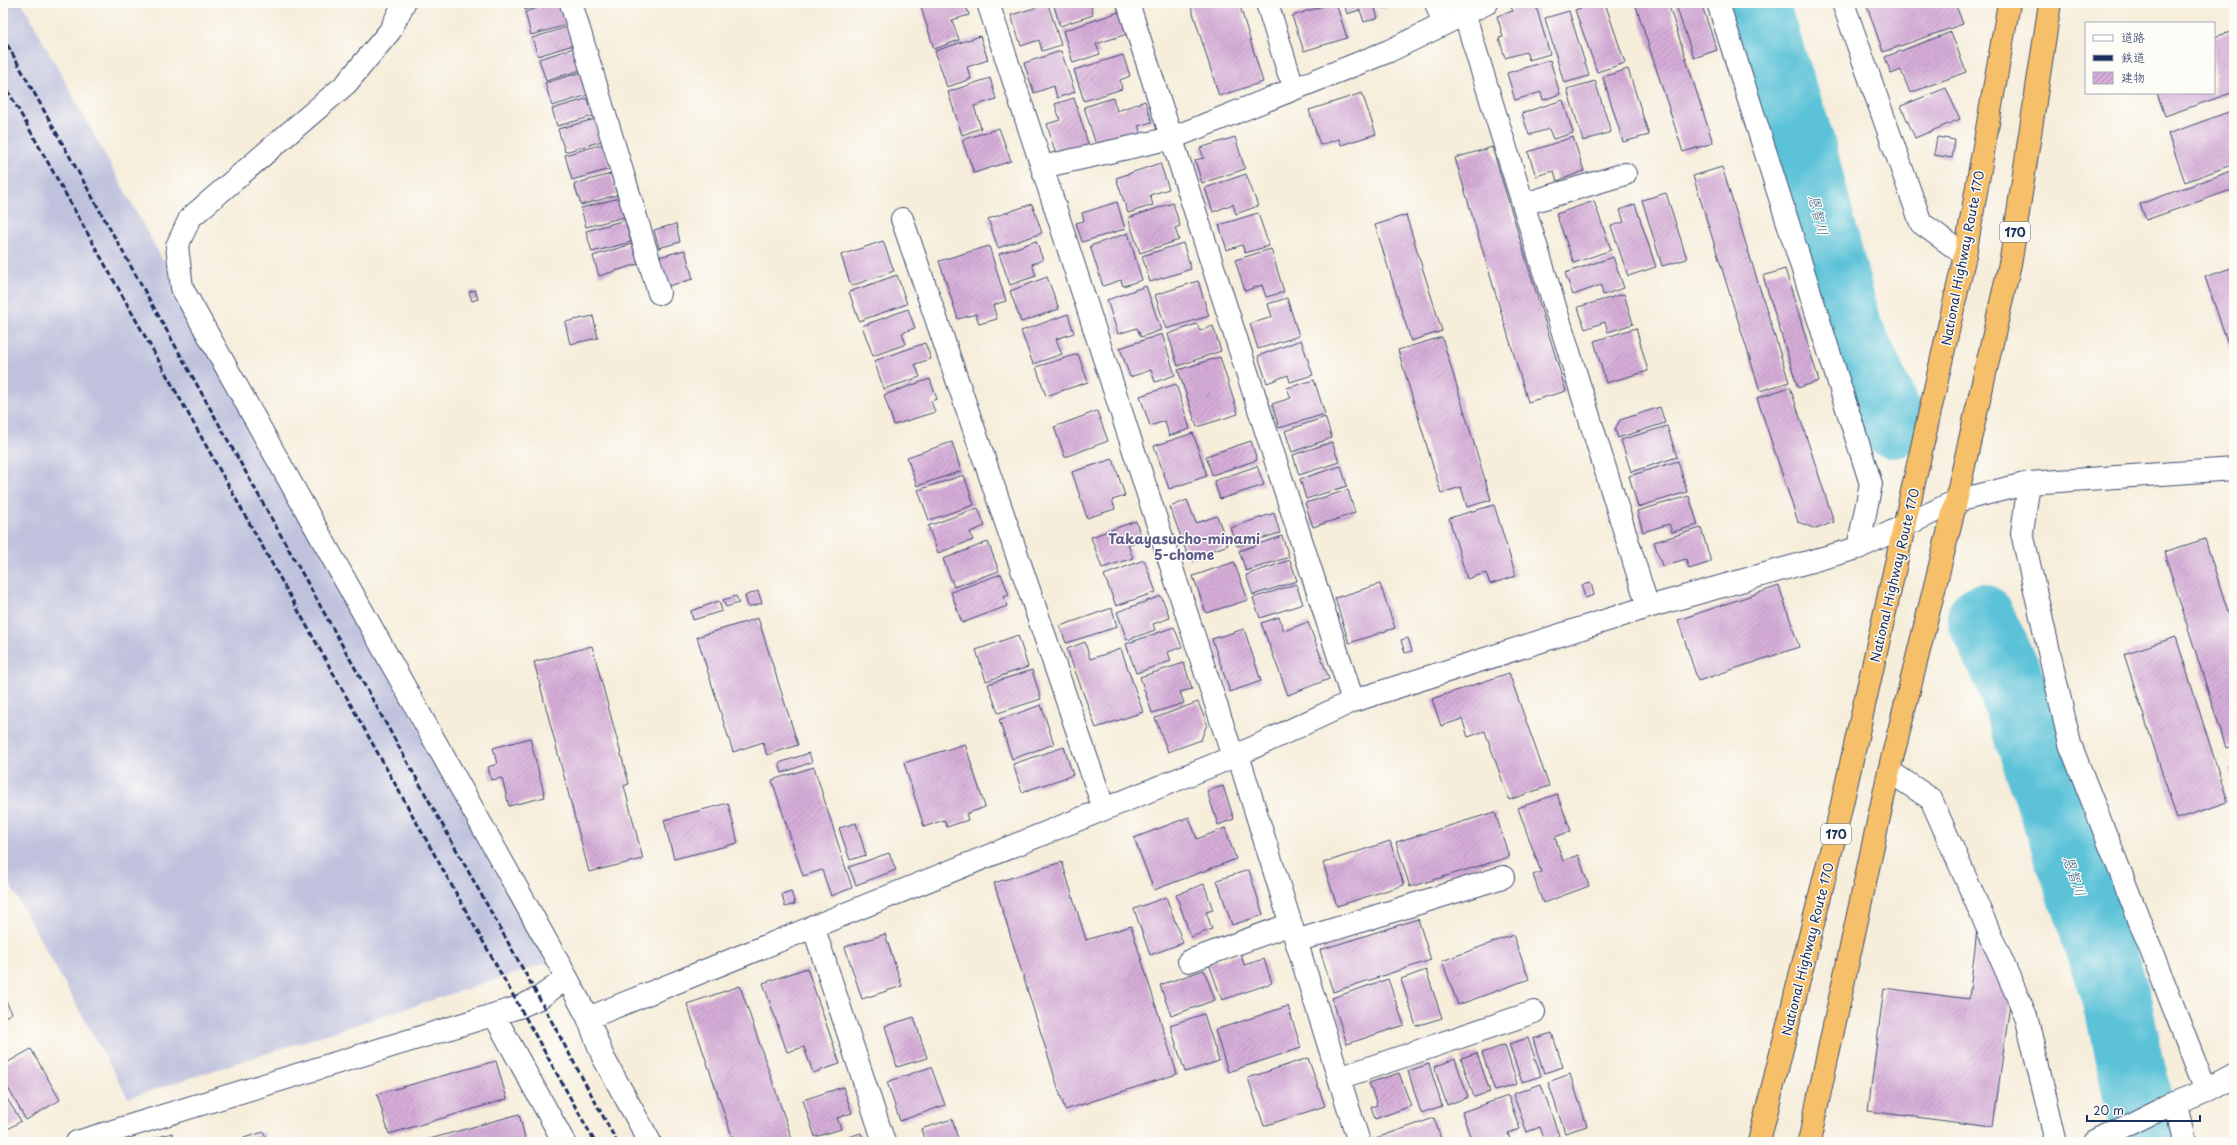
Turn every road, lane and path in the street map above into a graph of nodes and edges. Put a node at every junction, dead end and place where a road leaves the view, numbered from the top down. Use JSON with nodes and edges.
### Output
{"nodes":[{"id":1,"x":404,"y":3,"type":"edge"},
{"id":2,"x":571,"y":3,"type":"edge"},
{"id":3,"x":988,"y":3,"type":"edge"},
{"id":4,"x":1128,"y":3,"type":"edge"},
{"id":5,"x":1267,"y":3,"type":"edge"},
{"id":6,"x":1436,"y":3,"type":"edge"},
{"id":7,"x":1487,"y":3,"type":"edge"},
{"id":8,"x":1718,"y":3,"type":"edge"},
{"id":9,"x":1842,"y":3,"type":"edge"},
{"id":10,"x":2009,"y":3,"type":"edge"},
{"id":11,"x":2050,"y":3,"type":"edge"},
{"id":12,"x":1464,"y":13,"type":"junction"},
{"id":13,"x":1443,"y":23,"type":"junction"},
{"id":14,"x":1289,"y":74,"type":"dead end"},
{"id":15,"x":1172,"y":138,"type":"junction"},
{"id":16,"x":1042,"y":167,"type":"junction"},
{"id":17,"x":1625,"y":174,"type":"dead end"},
{"id":18,"x":1524,"y":204,"type":"junction"},
{"id":19,"x":902,"y":219,"type":"dead end"},
{"id":20,"x":1965,"y":255,"type":"junction"},
{"id":21,"x":659,"y":293,"type":"dead end"},
{"id":22,"x":2234,"y":469,"type":"edge"},
{"id":23,"x":2029,"y":484,"type":"junction"},
{"id":24,"x":1965,"y":499,"type":"junction"},
{"id":25,"x":1906,"y":525,"type":"junction"},
{"id":26,"x":1858,"y":548,"type":"junction"},
{"id":27,"x":1648,"y":607,"type":"junction"},
{"id":28,"x":1353,"y":701,"type":"junction"},
{"id":29,"x":1235,"y":756,"type":"junction"},
{"id":30,"x":1889,"y":772,"type":"junction"},
{"id":31,"x":1104,"y":809,"type":"junction"},
{"id":32,"x":1503,"y":877,"type":"dead end"},
{"id":33,"x":813,"y":926,"type":"junction"},
{"id":34,"x":1294,"y":933,"type":"junction"},
{"id":35,"x":1189,"y":961,"type":"dead end"},
{"id":36,"x":567,"y":978,"type":"junction"},
{"id":37,"x":1534,"y":1012,"type":"dead end"},
{"id":38,"x":494,"y":1015,"type":"junction"},
{"id":39,"x":588,"y":1018,"type":"junction"},
{"id":40,"x":2234,"y":1075,"type":"edge"},
{"id":41,"x":1339,"y":1078,"type":"junction"},
{"id":42,"x":2206,"y":1090,"type":"junction"},
{"id":43,"x":2171,"y":1105,"type":"junction"},
{"id":44,"x":77,"y":1142,"type":"edge"},
{"id":45,"x":564,"y":1142,"type":"edge"},
{"id":46,"x":650,"y":1142,"type":"edge"},
{"id":47,"x":884,"y":1142,"type":"edge"},
{"id":48,"x":1359,"y":1142,"type":"edge"},
{"id":49,"x":1759,"y":1142,"type":"edge"},
{"id":50,"x":1809,"y":1142,"type":"edge"},
{"id":51,"x":2056,"y":1142,"type":"edge"},
{"id":52,"x":2095,"y":1142,"type":"edge"},
{"id":53,"x":2183,"y":1142,"type":"edge"}],
"edges":[{"from":1,"to":36,"type":"street"},
{"from":2,"to":21,"type":"street"},
{"from":3,"to":16,"type":"street"},
{"from":4,"to":15,"type":"street"},
{"from":5,"to":14,"type":"street"},
{"from":6,"to":13,"type":"street"},
{"from":7,"to":12,"type":"street"},
{"from":8,"to":26,"type":"street"},
{"from":9,"to":20,"type":"street"},
{"from":10,"to":20,"type":"highway","name":"National Highway Route 170","number":"170"},
{"from":11,"to":24,"type":"highway","number":"170"},
{"from":12,"to":13,"type":"street"},
{"from":12,"to":18,"type":"street"},
{"from":13,"to":15,"type":"street"},
{"from":15,"to":16,"type":"street"},
{"from":15,"to":28,"type":"street"},
{"from":16,"to":29,"type":"street"},
{"from":17,"to":18,"type":"street"},
{"from":18,"to":27,"type":"street"},
{"from":19,"to":31,"type":"street"},
{"from":20,"to":25,"type":"highway","name":"National Highway Route 170","number":"170"},
{"from":22,"to":23,"type":"street"},
{"from":23,"to":24,"type":"street"},
{"from":23,"to":42,"type":"street"},
{"from":24,"to":25,"type":"street"},
{"from":24,"to":30,"type":"highway","number":"170"},
{"from":25,"to":26,"type":"street"},
{"from":25,"to":49,"type":"highway","name":"National Highway Route 170","number":"170"},
{"from":26,"to":27,"type":"street"},
{"from":27,"to":28,"type":"street"},
{"from":28,"to":29,"type":"street"},
{"from":29,"to":31,"type":"street"},
{"from":29,"to":34,"type":"street"},
{"from":30,"to":50,"type":"highway","number":"170"},
{"from":30,"to":51,"type":"street"},
{"from":31,"to":33,"type":"street"},
{"from":32,"to":34,"type":"street"},
{"from":33,"to":39,"type":"street"},
{"from":33,"to":47,"type":"street"},
{"from":34,"to":35,"type":"street"},
{"from":34,"to":41,"type":"street"},
{"from":36,"to":38,"type":"street"},
{"from":36,"to":39,"type":"street"},
{"from":37,"to":41,"type":"street"},
{"from":38,"to":44,"type":"street"},
{"from":38,"to":45,"type":"street"},
{"from":39,"to":46,"type":"street"},
{"from":40,"to":42,"type":"street"},
{"from":41,"to":48,"type":"street"},
{"from":42,"to":43,"type":"street"},
{"from":43,"to":52,"type":"street"},
{"from":43,"to":53,"type":"street"}]}
